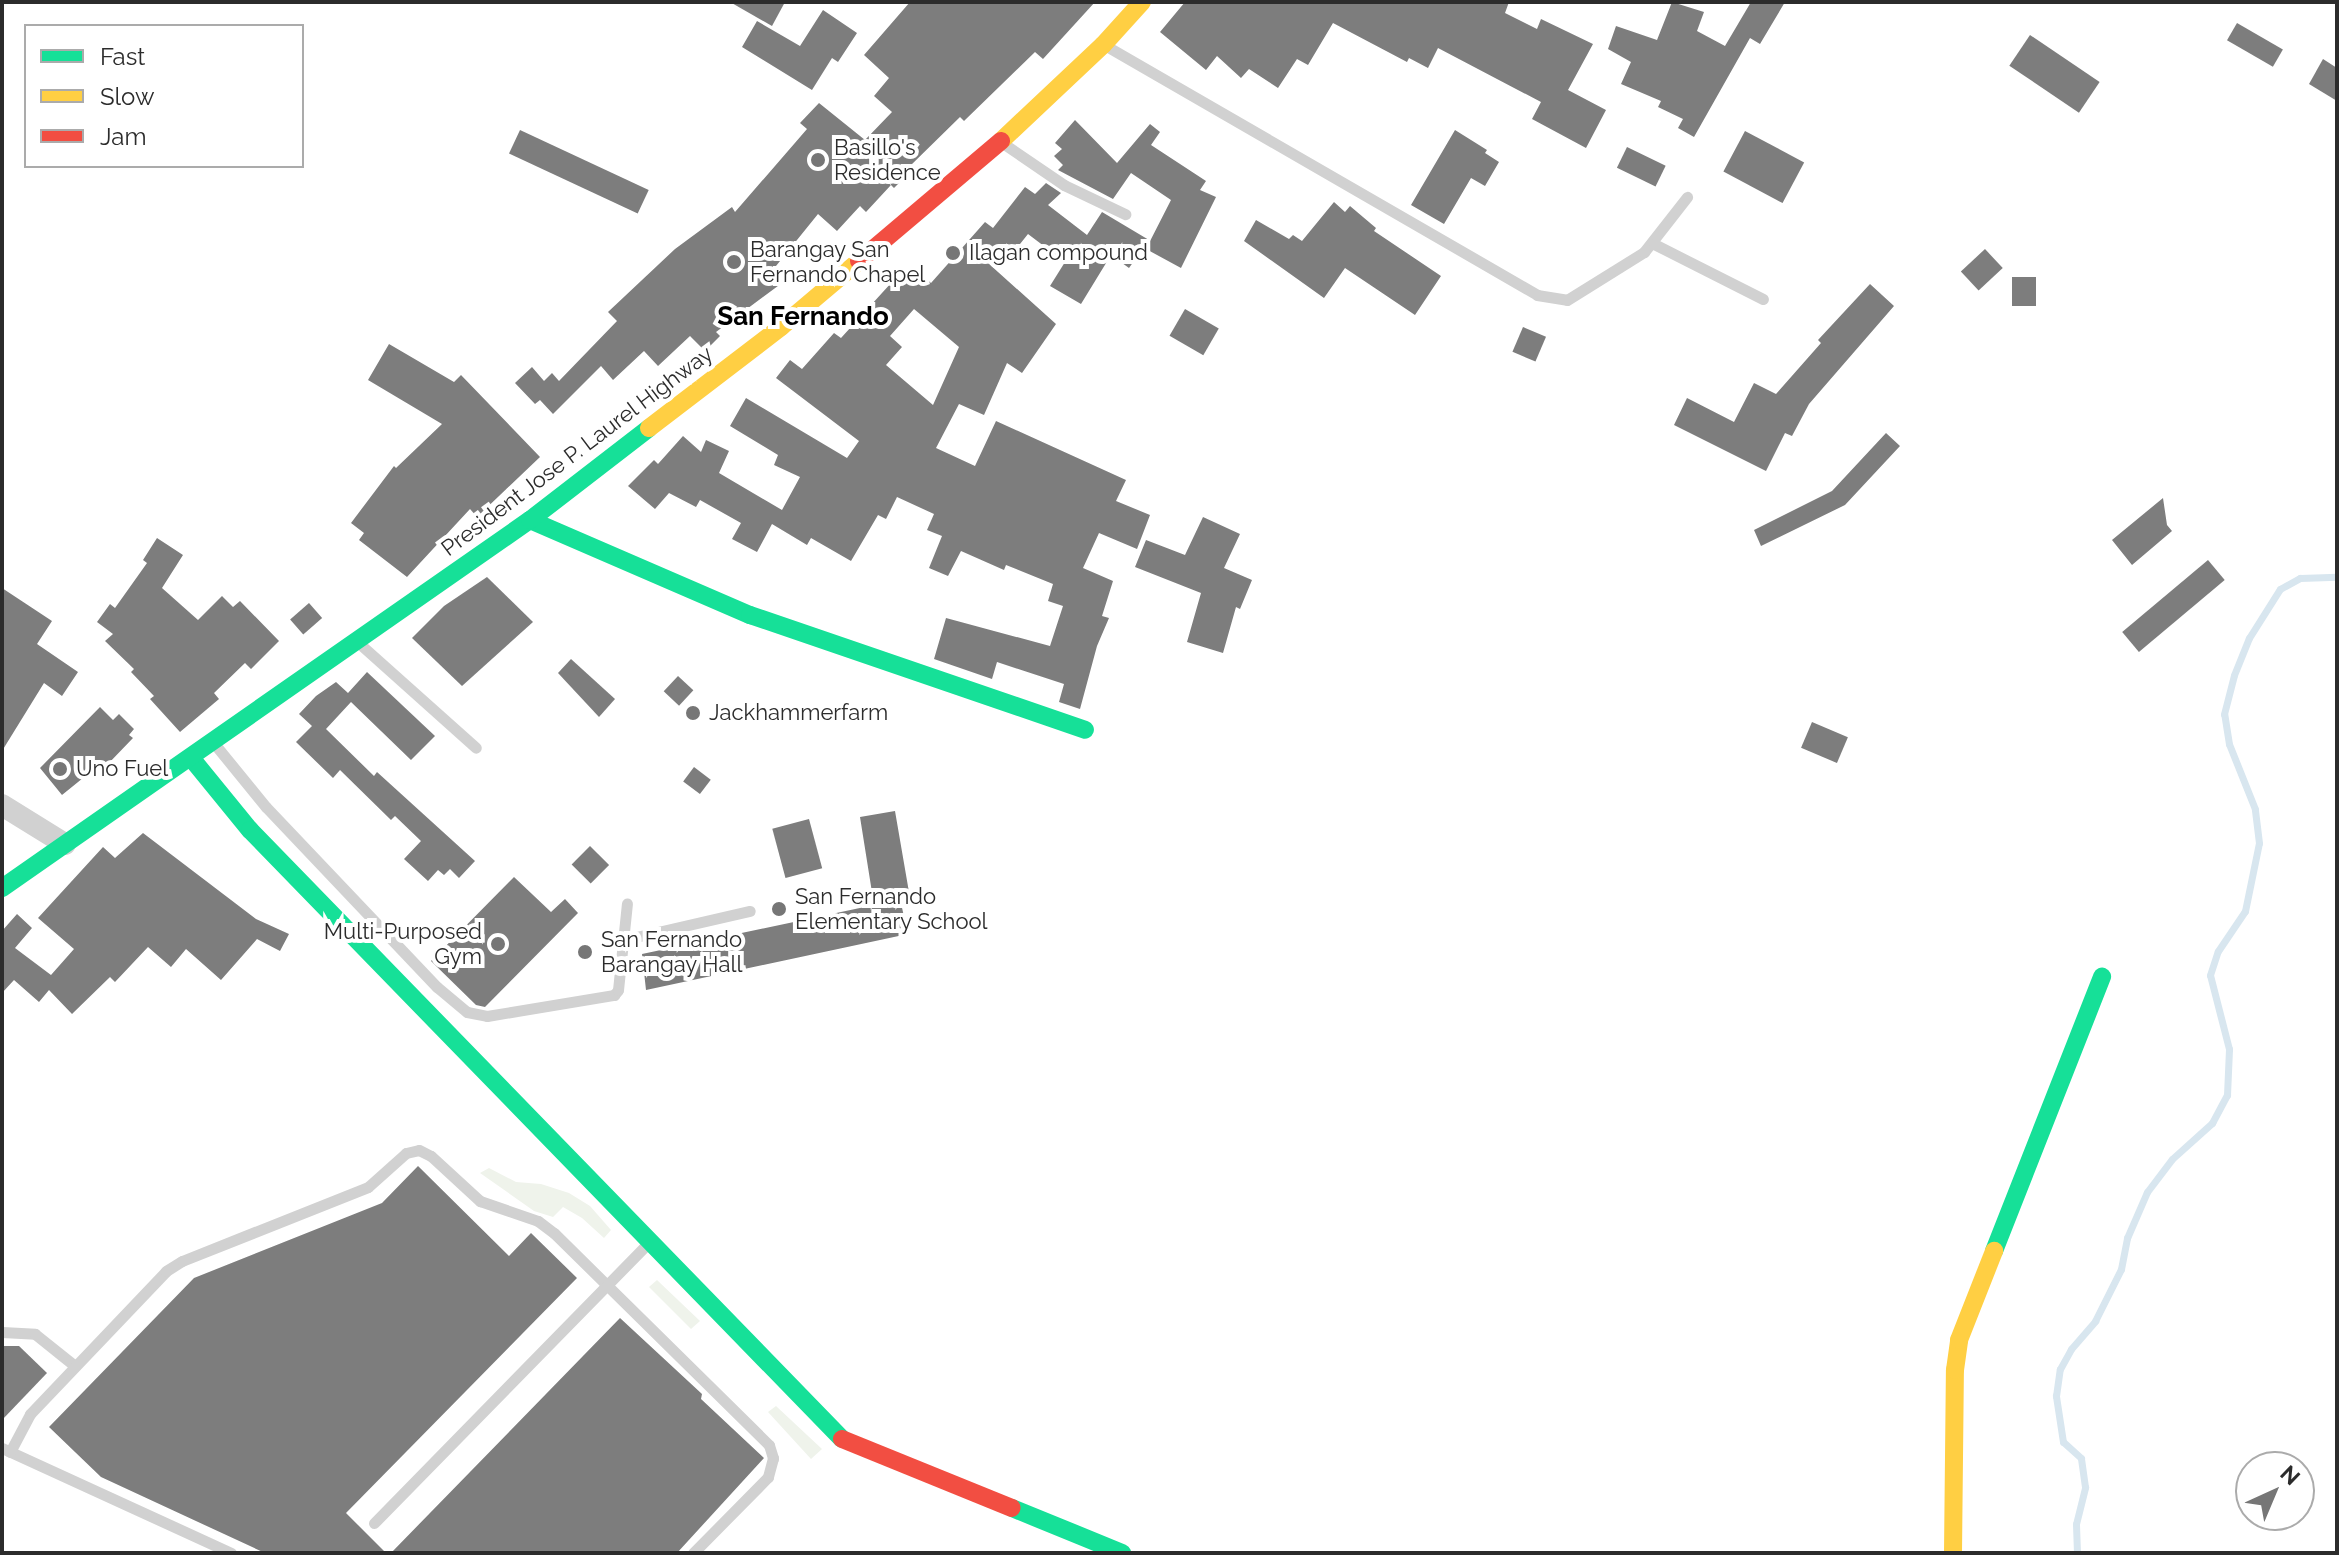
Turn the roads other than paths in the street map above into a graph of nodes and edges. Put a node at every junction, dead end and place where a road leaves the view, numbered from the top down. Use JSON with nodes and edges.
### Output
{"nodes":[{"id":1,"x":1142,"y":2,"type":"edge"},
{"id":2,"x":1103,"y":45,"type":"junction"},
{"id":3,"x":1000,"y":142,"type":"junction"},
{"id":4,"x":1687,"y":197,"type":"dead end"},
{"id":5,"x":1125,"y":214,"type":"dead end"},
{"id":6,"x":1654,"y":244,"type":"junction"},
{"id":7,"x":1763,"y":299,"type":"dead end"},
{"id":8,"x":530,"y":520,"type":"junction"},
{"id":9,"x":358,"y":642,"type":"junction"},
{"id":10,"x":1085,"y":730,"type":"dead end"},
{"id":11,"x":215,"y":743,"type":"junction"},
{"id":12,"x":476,"y":748,"type":"dead end"},
{"id":13,"x":192,"y":759,"type":"junction"},
{"id":14,"x":2,"y":805,"type":"edge"},
{"id":15,"x":65,"y":844,"type":"junction"},
{"id":16,"x":2,"y":888,"type":"edge"},
{"id":17,"x":627,"y":903,"type":"dead end"},
{"id":18,"x":750,"y":911,"type":"dead end"},
{"id":19,"x":623,"y":940,"type":"junction"},
{"id":20,"x":2102,"y":977,"type":"dead end"},
{"id":21,"x":650,"y":1240,"type":"junction"},
{"id":22,"x":607,"y":1285,"type":"junction"},
{"id":23,"x":2,"y":1332,"type":"edge"},
{"id":24,"x":75,"y":1366,"type":"junction"},
{"id":25,"x":6,"y":1450,"type":"edge"},
{"id":26,"x":374,"y":1523,"type":"dead end"},
{"id":27,"x":231,"y":1553,"type":"edge"},
{"id":28,"x":693,"y":1553,"type":"edge"},
{"id":29,"x":1122,"y":1553,"type":"edge"},
{"id":30,"x":1953,"y":1553,"type":"edge"}],
"edges":[{"from":1,"to":2,"type":"main road","name":"President Jose P. Laurel Highway"},
{"from":2,"to":3,"type":"main road","name":"President Jose P. Laurel Highway"},
{"from":2,"to":6,"type":"lane"},
{"from":3,"to":5,"type":"lane"},
{"from":3,"to":8,"type":"main road","name":"President Jose P. Laurel Highway"},
{"from":4,"to":6,"type":"lane"},
{"from":6,"to":7,"type":"lane"},
{"from":8,"to":9,"type":"main road","name":"President Jose P. Laurel Highway"},
{"from":8,"to":10,"type":"main road"},
{"from":9,"to":11,"type":"main road","name":"President Jose P. Laurel Highway"},
{"from":9,"to":12,"type":"lane"},
{"from":11,"to":13,"type":"main road","name":"President Jose P. Laurel Highway"},
{"from":11,"to":19,"type":"lane"},
{"from":13,"to":15,"type":"main road","name":"President Jose P. Laurel Highway"},
{"from":13,"to":21,"type":"main road"},
{"from":14,"to":15,"type":"street"},
{"from":15,"to":16,"type":"main road","name":"President Jose P. Laurel Highway"},
{"from":17,"to":19,"type":"lane"},
{"from":18,"to":19,"type":"lane"},
{"from":20,"to":30,"type":"main road"},
{"from":21,"to":22,"type":"lane"},
{"from":21,"to":29,"type":"main road"},
{"from":22,"to":24,"type":"lane"},
{"from":22,"to":26,"type":"lane"},
{"from":22,"to":28,"type":"lane"},
{"from":23,"to":24,"type":"lane"},
{"from":24,"to":25,"type":"lane"},
{"from":25,"to":27,"type":"lane"}]}
